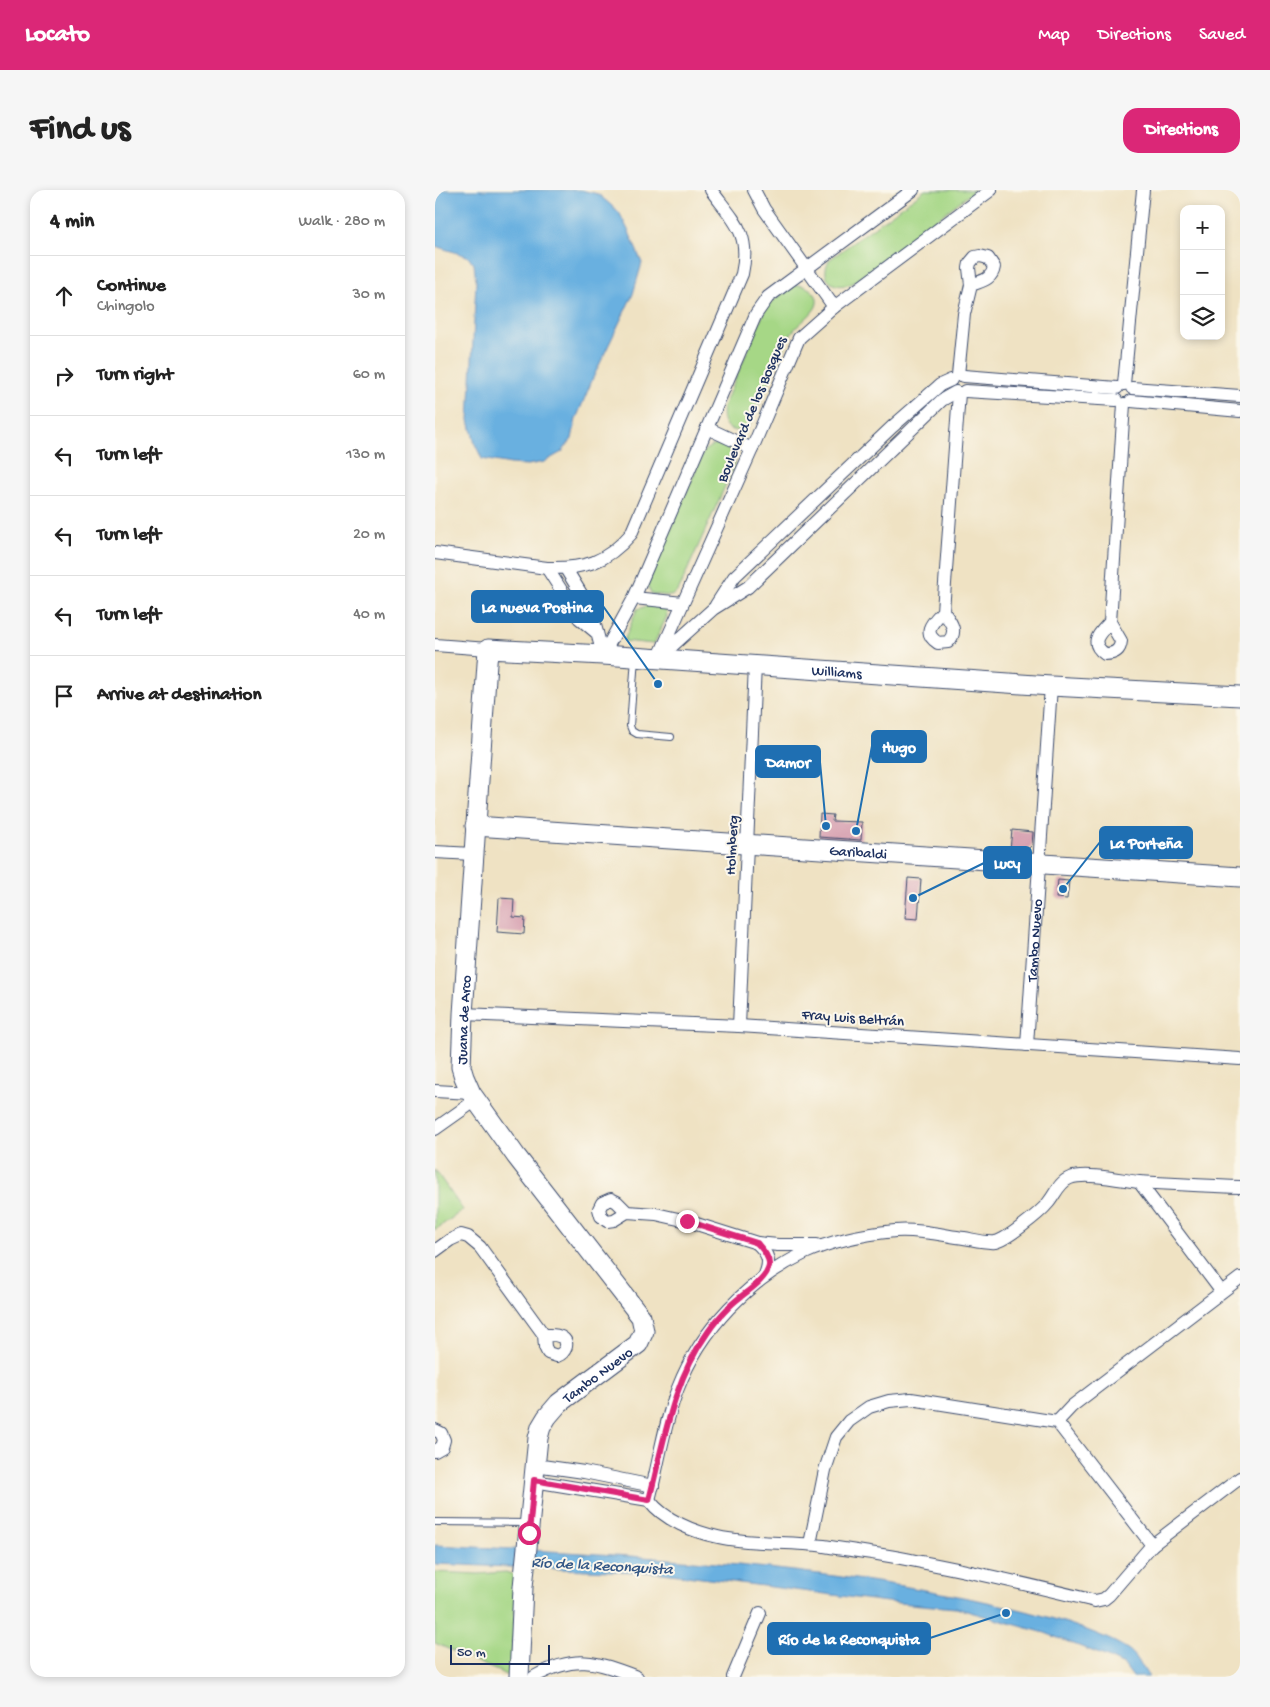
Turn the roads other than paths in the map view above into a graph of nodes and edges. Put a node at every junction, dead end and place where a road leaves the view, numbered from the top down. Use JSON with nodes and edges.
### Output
{"nodes":[{"id":1,"x":711,"y":190,"type":"edge"},
{"id":2,"x":745,"y":190,"type":"edge"},
{"id":3,"x":754,"y":190,"type":"edge"},
{"id":4,"x":913,"y":190,"type":"edge"},
{"id":5,"x":991,"y":190,"type":"edge"},
{"id":6,"x":1143,"y":190,"type":"edge"},
{"id":7,"x":763,"y":209,"type":"junction"},
{"id":8,"x":806,"y":269,"type":"junction"},
{"id":9,"x":971,"y":285,"type":"dead end"},
{"id":10,"x":834,"y":307,"type":"junction"},
{"id":11,"x":958,"y":377,"type":"junction"},
{"id":12,"x":960,"y":392,"type":"junction"},
{"id":13,"x":1124,"y":394,"type":"junction"},
{"id":14,"x":1240,"y":396,"type":"edge"},
{"id":15,"x":1240,"y":411,"type":"edge"},
{"id":16,"x":707,"y":428,"type":"junction"},
{"id":17,"x":752,"y":449,"type":"junction"},
{"id":18,"x":435,"y":553,"type":"edge"},
{"id":19,"x":547,"y":568,"type":"junction"},
{"id":20,"x":566,"y":569,"type":"junction"},
{"id":21,"x":634,"y":598,"type":"junction"},
{"id":22,"x":683,"y":602,"type":"junction"},
{"id":23,"x":713,"y":609,"type":"junction"},
{"id":24,"x":943,"y":611,"type":"dead end"},
{"id":25,"x":1110,"y":622,"type":"dead end"},
{"id":26,"x":597,"y":633,"type":"junction"},
{"id":27,"x":435,"y":645,"type":"edge"},
{"id":28,"x":488,"y":649,"type":"junction"},
{"id":29,"x":603,"y":654,"type":"junction"},
{"id":30,"x":635,"y":657,"type":"junction"},
{"id":31,"x":658,"y":659,"type":"junction"},
{"id":32,"x":755,"y":665,"type":"junction"},
{"id":33,"x":1051,"y":686,"type":"junction"},
{"id":34,"x":1240,"y":696,"type":"edge"},
{"id":35,"x":671,"y":737,"type":"dead end"},
{"id":36,"x":475,"y":826,"type":"junction"},
{"id":37,"x":747,"y":845,"type":"junction"},
{"id":38,"x":435,"y":852,"type":"edge"},
{"id":39,"x":473,"y":854,"type":"junction"},
{"id":40,"x":1039,"y":865,"type":"junction"},
{"id":41,"x":1240,"y":877,"type":"edge"},
{"id":42,"x":463,"y":1014,"type":"junction"},
{"id":43,"x":739,"y":1026,"type":"junction"},
{"id":44,"x":1027,"y":1045,"type":"junction"},
{"id":45,"x":1240,"y":1059,"type":"edge"},
{"id":46,"x":435,"y":1091,"type":"edge"},
{"id":47,"x":473,"y":1096,"type":"junction"},
{"id":48,"x":435,"y":1129,"type":"edge"},
{"id":49,"x":1139,"y":1182,"type":"junction"},
{"id":50,"x":1240,"y":1187,"type":"edge"},
{"id":51,"x":627,"y":1212,"type":"dead end"},
{"id":52,"x":757,"y":1243,"type":"junction"},
{"id":53,"x":833,"y":1243,"type":"junction"},
{"id":54,"x":435,"y":1250,"type":"edge"},
{"id":55,"x":764,"y":1277,"type":"junction"},
{"id":56,"x":1240,"y":1278,"type":"edge"},
{"id":57,"x":1221,"y":1292,"type":"junction"},
{"id":58,"x":644,"y":1331,"type":"joint"},
{"id":59,"x":544,"y":1335,"type":"dead end"},
{"id":60,"x":1057,"y":1422,"type":"junction"},
{"id":61,"x":435,"y":1430,"type":"edge"},
{"id":62,"x":435,"y":1451,"type":"edge"},
{"id":63,"x":534,"y":1473,"type":"junction"},
{"id":64,"x":1240,"y":1478,"type":"edge"},
{"id":65,"x":653,"y":1486,"type":"junction"},
{"id":66,"x":649,"y":1500,"type":"junction"},
{"id":67,"x":435,"y":1522,"type":"edge"},
{"id":68,"x":529,"y":1528,"type":"junction"},
{"id":69,"x":810,"y":1544,"type":"junction"},
{"id":70,"x":1152,"y":1545,"type":"junction"},
{"id":71,"x":760,"y":1613,"type":"dead end"},
{"id":72,"x":519,"y":1677,"type":"edge"},
{"id":73,"x":534,"y":1677,"type":"edge"},
{"id":74,"x":637,"y":1677,"type":"edge"},
{"id":75,"x":733,"y":1677,"type":"edge"}],
"edges":[{"from":1,"to":20,"type":"street"},
{"from":2,"to":7,"type":"street"},
{"from":3,"to":7,"type":"street"},
{"from":4,"to":8,"type":"street"},
{"from":5,"to":10,"type":"street","name":"Boulevard de los Bosques"},
{"from":6,"to":13,"type":"street"},
{"from":7,"to":8,"type":"street"},
{"from":8,"to":10,"type":"street"},
{"from":8,"to":16,"type":"street"},
{"from":9,"to":11,"type":"street"},
{"from":10,"to":17,"type":"street","name":"Boulevard de los Bosques"},
{"from":11,"to":12,"type":"street"},
{"from":11,"to":13,"type":"street"},
{"from":11,"to":23,"type":"street"},
{"from":12,"to":13,"type":"street"},
{"from":12,"to":23,"type":"street"},
{"from":12,"to":24,"type":"street"},
{"from":13,"to":14,"type":"street"},
{"from":13,"to":15,"type":"street"},
{"from":13,"to":25,"type":"street"},
{"from":16,"to":17,"type":"street"},
{"from":16,"to":21,"type":"street"},
{"from":17,"to":22,"type":"street","name":"Boulevard de los Bosques"},
{"from":18,"to":19,"type":"street"},
{"from":19,"to":20,"type":"street"},
{"from":19,"to":26,"type":"street"},
{"from":20,"to":26,"type":"street"},
{"from":21,"to":22,"type":"street"},
{"from":21,"to":29,"type":"street"},
{"from":22,"to":31,"type":"street","name":"Boulevard de los Bosques"},
{"from":23,"to":31,"type":"street"},
{"from":26,"to":29,"type":"street"},
{"from":27,"to":28,"type":"street","name":"Williams"},
{"from":28,"to":29,"type":"street","name":"Williams"},
{"from":28,"to":36,"type":"street","name":"Juana de Arco"},
{"from":29,"to":30,"type":"street","name":"Williams"},
{"from":30,"to":31,"type":"street","name":"Williams"},
{"from":30,"to":35,"type":"lane"},
{"from":31,"to":32,"type":"street","name":"Williams"},
{"from":32,"to":33,"type":"street","name":"Williams"},
{"from":32,"to":37,"type":"street","name":"Holmberg"},
{"from":33,"to":34,"type":"street","name":"Williams"},
{"from":33,"to":40,"type":"street","name":"Tambo Nuevo"},
{"from":36,"to":37,"type":"street","name":"Garibaldi"},
{"from":36,"to":39,"type":"street","name":"Juana de Arco"},
{"from":37,"to":40,"type":"street","name":"Garibaldi"},
{"from":37,"to":43,"type":"street","name":"Holmberg"},
{"from":38,"to":39,"type":"street"},
{"from":39,"to":42,"type":"street","name":"Juana de Arco"},
{"from":40,"to":41,"type":"street","name":"Garibaldi"},
{"from":40,"to":44,"type":"street","name":"Tambo Nuevo"},
{"from":42,"to":43,"type":"street","name":"Fray Luis Beltrán"},
{"from":42,"to":47,"type":"street","name":"Juana de Arco"},
{"from":43,"to":44,"type":"street","name":"Fray Luis Beltrán"},
{"from":44,"to":45,"type":"street","name":"Fray Luis Beltrán"},
{"from":46,"to":47,"type":"street"},
{"from":47,"to":48,"type":"street"},
{"from":47,"to":58,"type":"street","name":"Juana de Arco"},
{"from":49,"to":50,"type":"street"},
{"from":49,"to":53,"type":"street"},
{"from":49,"to":57,"type":"street"},
{"from":51,"to":52,"type":"street"},
{"from":52,"to":53,"type":"street"},
{"from":52,"to":55,"type":"street"},
{"from":53,"to":55,"type":"street"},
{"from":54,"to":59,"type":"street"},
{"from":55,"to":65,"type":"street"},
{"from":56,"to":57,"type":"street"},
{"from":57,"to":60,"type":"street"},
{"from":58,"to":63,"type":"street","name":"Tambo Nuevo"},
{"from":60,"to":69,"type":"street"},
{"from":60,"to":70,"type":"street"},
{"from":61,"to":62,"type":"street"},
{"from":63,"to":65,"type":"street"},
{"from":63,"to":66,"type":"street"},
{"from":63,"to":68,"type":"street"},
{"from":64,"to":70,"type":"street"},
{"from":65,"to":66,"type":"street"},
{"from":66,"to":69,"type":"street"},
{"from":67,"to":68,"type":"lane"},
{"from":68,"to":72,"type":"street"},
{"from":69,"to":70,"type":"street"},
{"from":71,"to":75,"type":"street"},
{"from":73,"to":74,"type":"street"}]}
